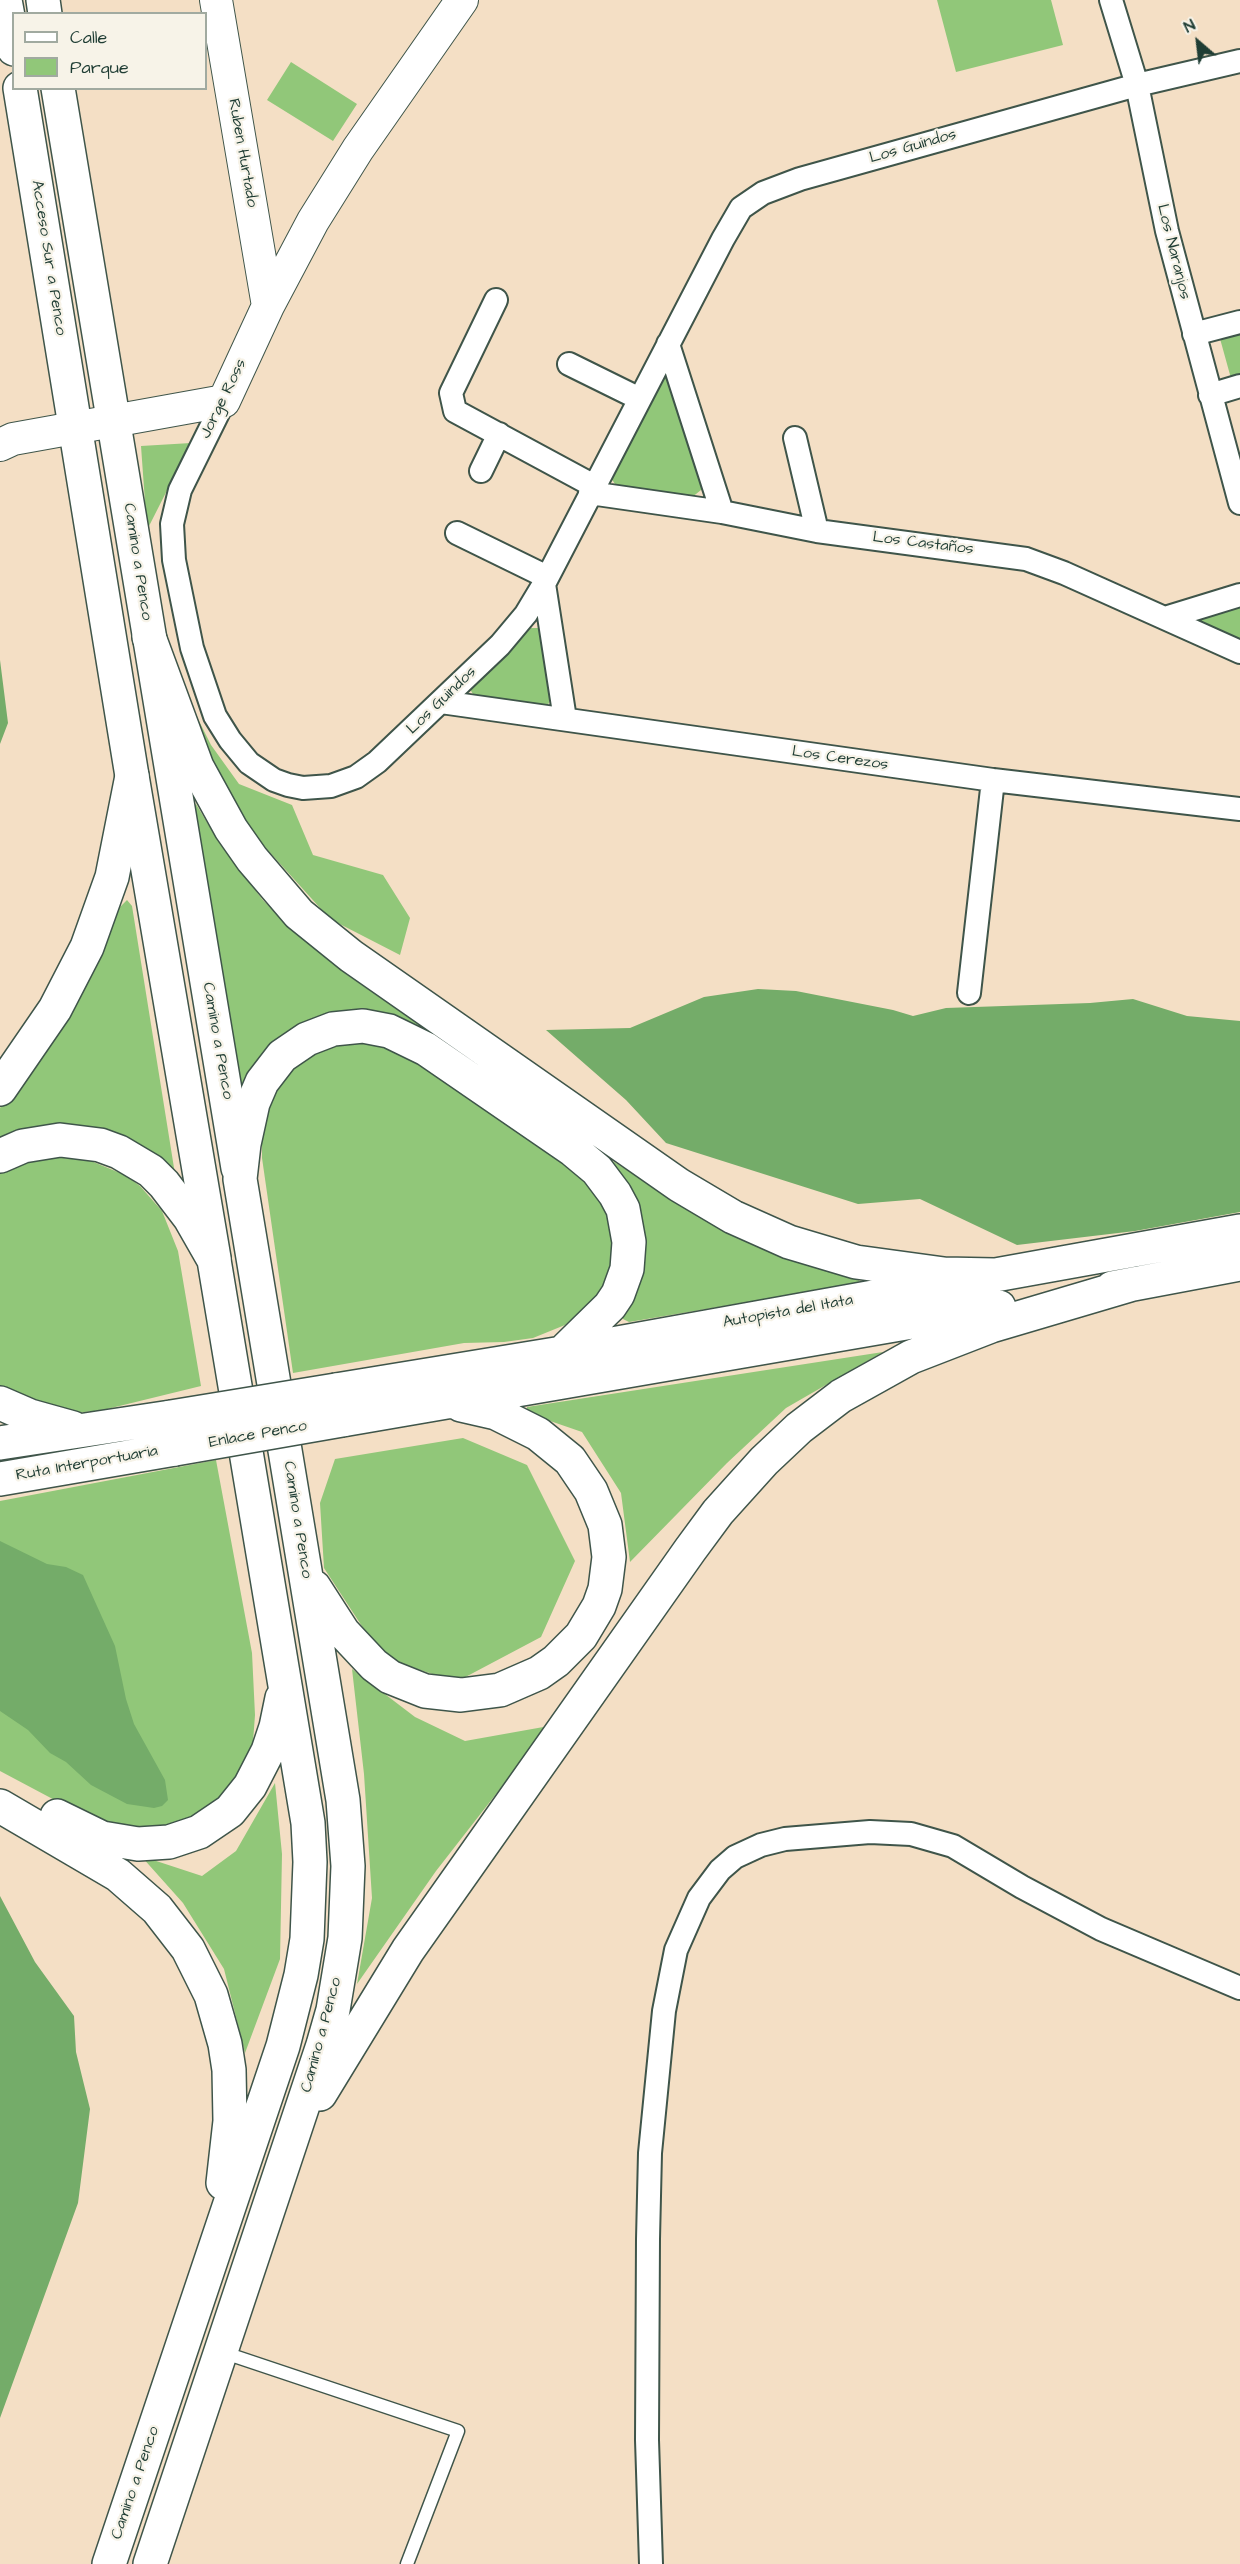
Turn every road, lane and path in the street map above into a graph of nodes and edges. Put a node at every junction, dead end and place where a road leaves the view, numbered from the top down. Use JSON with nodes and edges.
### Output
{"nodes":[{"id":1,"x":5,"y":0,"type":"edge"},
{"id":2,"x":216,"y":0,"type":"edge"},
{"id":3,"x":462,"y":0,"type":"edge"},
{"id":4,"x":1111,"y":0,"type":"edge"},
{"id":5,"x":12,"y":39,"type":"edge"},
{"id":6,"x":1240,"y":61,"type":"edge"},
{"id":7,"x":1137,"y":85,"type":"junction"},
{"id":8,"x":20,"y":90,"type":"edge"},
{"id":9,"x":58,"y":90,"type":"edge"},
{"id":10,"x":496,"y":300,"type":"dead end"},
{"id":11,"x":268,"y":306,"type":"junction"},
{"id":12,"x":1240,"y":322,"type":"edge"},
{"id":13,"x":1194,"y":334,"type":"junction"},
{"id":14,"x":668,"y":344,"type":"junction"},
{"id":15,"x":569,"y":364,"type":"dead end"},
{"id":16,"x":1240,"y":386,"type":"edge"},
{"id":17,"x":1210,"y":394,"type":"junction"},
{"id":18,"x":640,"y":399,"type":"junction"},
{"id":19,"x":224,"y":401,"type":"junction"},
{"id":20,"x":114,"y":422,"type":"junction"},
{"id":21,"x":76,"y":428,"type":"junction"},
{"id":22,"x":499,"y":434,"type":"junction"},
{"id":23,"x":795,"y":438,"type":"dead end"},
{"id":24,"x":0,"y":445,"type":"edge"},
{"id":25,"x":481,"y":471,"type":"dead end"},
{"id":26,"x":592,"y":490,"type":"junction"},
{"id":27,"x":1240,"y":503,"type":"edge"},
{"id":28,"x":722,"y":512,"type":"junction"},
{"id":29,"x":817,"y":531,"type":"junction"},
{"id":30,"x":457,"y":533,"type":"dead end"},
{"id":31,"x":546,"y":581,"type":"junction"},
{"id":32,"x":1240,"y":595,"type":"edge"},
{"id":33,"x":1165,"y":618,"type":"junction"},
{"id":34,"x":149,"y":637,"type":"junction"},
{"id":35,"x":1240,"y":652,"type":"edge"},
{"id":36,"x":441,"y":702,"type":"junction"},
{"id":37,"x":565,"y":719,"type":"junction"},
{"id":38,"x":132,"y":776,"type":"junction"},
{"id":39,"x":993,"y":780,"type":"junction"},
{"id":40,"x":317,"y":788,"type":"joint"},
{"id":41,"x":1240,"y":808,"type":"edge"},
{"id":42,"x":969,"y":993,"type":"dead end"},
{"id":43,"x":0,"y":1089,"type":"edge"},
{"id":44,"x":0,"y":1156,"type":"edge"},
{"id":45,"x":240,"y":1179,"type":"junction"},
{"id":46,"x":1240,"y":1231,"type":"edge"},
{"id":47,"x":214,"y":1260,"type":"junction"},
{"id":48,"x":1240,"y":1264,"type":"edge"},
{"id":49,"x":995,"y":1275,"type":"junction"},
{"id":50,"x":1133,"y":1284,"type":"junction"},
{"id":51,"x":562,"y":1353,"type":"junction"},
{"id":52,"x":448,"y":1402,"type":"junction"},
{"id":53,"x":0,"y":1403,"type":"edge"},
{"id":54,"x":339,"y":1405,"type":"junction"},
{"id":55,"x":171,"y":1417,"type":"joint"},
{"id":56,"x":87,"y":1431,"type":"junction"},
{"id":57,"x":0,"y":1443,"type":"edge"},
{"id":58,"x":175,"y":1449,"type":"joint"},
{"id":59,"x":0,"y":1479,"type":"edge"},
{"id":60,"x":304,"y":1565,"type":"junction"},
{"id":61,"x":284,"y":1678,"type":"junction"},
{"id":62,"x":0,"y":1786,"type":"edge"},
{"id":63,"x":0,"y":1806,"type":"edge"},
{"id":64,"x":1240,"y":1988,"type":"edge"},
{"id":65,"x":287,"y":2153,"type":"junction"},
{"id":66,"x":213,"y":2254,"type":"junction"},
{"id":67,"x":221,"y":2352,"type":"junction"},
{"id":68,"x":109,"y":2564,"type":"edge"},
{"id":69,"x":150,"y":2564,"type":"edge"},
{"id":70,"x":406,"y":2564,"type":"edge"},
{"id":71,"x":651,"y":2564,"type":"edge"}],
"edges":[{"from":1,"to":5,"type":"main road"},
{"from":2,"to":11,"type":"main road","name":"Ruben Hurtado"},
{"from":3,"to":11,"type":"main road","name":"Jorge Ross"},
{"from":4,"to":7,"type":"street","name":"Los Naranjos"},
{"from":6,"to":7,"type":"street","name":"Los Guindos"},
{"from":7,"to":13,"type":"street","name":"Los Naranjos"},
{"from":7,"to":14,"type":"street","name":"Los Guindos"},
{"from":8,"to":21,"type":"main road","name":"Acceso Sur a Penco"},
{"from":9,"to":20,"type":"main road"},
{"from":10,"to":22,"type":"street"},
{"from":11,"to":19,"type":"main road","name":"Jorge Ross"},
{"from":12,"to":13,"type":"street"},
{"from":13,"to":17,"type":"street","name":"Los Naranjos"},
{"from":14,"to":18,"type":"street","name":"Los Guindos"},
{"from":14,"to":28,"type":"street"},
{"from":15,"to":18,"type":"street"},
{"from":16,"to":17,"type":"street"},
{"from":17,"to":27,"type":"street","name":"Los Naranjos"},
{"from":18,"to":26,"type":"street","name":"Los Guindos"},
{"from":19,"to":20,"type":"main road"},
{"from":19,"to":40,"type":"street","name":"Jorge Ross"},
{"from":20,"to":21,"type":"main road"},
{"from":20,"to":34,"type":"main road","name":"Camino a Penco"},
{"from":21,"to":24,"type":"main road"},
{"from":21,"to":38,"type":"main road","name":"Camino a Penco"},
{"from":22,"to":25,"type":"street"},
{"from":22,"to":26,"type":"street"},
{"from":23,"to":29,"type":"street"},
{"from":26,"to":28,"type":"street","name":"Los Castaños"},
{"from":26,"to":31,"type":"street","name":"Los Guindos"},
{"from":28,"to":29,"type":"street","name":"Los Castaños"},
{"from":29,"to":33,"type":"street","name":"Los Castaños"},
{"from":30,"to":31,"type":"street"},
{"from":31,"to":36,"type":"street","name":"Los Guindos"},
{"from":31,"to":37,"type":"street"},
{"from":32,"to":33,"type":"street"},
{"from":33,"to":35,"type":"street","name":"Los Castaños"},
{"from":34,"to":45,"type":"main road","name":"Camino a Penco"},
{"from":34,"to":49,"type":"main road"},
{"from":36,"to":37,"type":"street","name":"Los Cerezos"},
{"from":36,"to":40,"type":"street","name":"Los Guindos"},
{"from":37,"to":39,"type":"street","name":"Los Cerezos"},
{"from":38,"to":43,"type":"main road"},
{"from":38,"to":47,"type":"main road","name":"Camino a Penco"},
{"from":39,"to":41,"type":"street","name":"Los Cerezos"},
{"from":39,"to":42,"type":"street"},
{"from":44,"to":47,"type":"main road"},
{"from":45,"to":51,"type":"main road"},
{"from":45,"to":60,"type":"main road","name":"Camino a Penco"},
{"from":46,"to":49,"type":"main road","name":"Autopista del Itata"},
{"from":47,"to":61,"type":"main road","name":"Camino a Penco"},
{"from":48,"to":50,"type":"main road","name":"Autopista del Itata"},
{"from":49,"to":51,"type":"main road","name":"Autopista del Itata"},
{"from":50,"to":52,"type":"main road","name":"Autopista del Itata"},
{"from":50,"to":65,"type":"main road"},
{"from":51,"to":54,"type":"main road","name":"Autopista del Itata"},
{"from":52,"to":54,"type":"main road","name":"Autopista del Itata"},
{"from":52,"to":60,"type":"main road"},
{"from":53,"to":56,"type":"main road"},
{"from":54,"to":55,"type":"main road","name":"Enlace Penco","bridge":true},
{"from":54,"to":58,"type":"main road","name":"Enlace Penco","bridge":true},
{"from":55,"to":56,"type":"main road","name":"Ruta Interportuaria"},
{"from":56,"to":57,"type":"main road","name":"Ruta Interportuaria"},
{"from":58,"to":59,"type":"main road","name":"Ruta Interportuaria"},
{"from":60,"to":65,"type":"main road","name":"Camino a Penco"},
{"from":61,"to":62,"type":"main road"},
{"from":61,"to":66,"type":"main road","name":"Camino a Penco"},
{"from":63,"to":66,"type":"main road"},
{"from":64,"to":71,"type":"street"},
{"from":65,"to":67,"type":"main road","name":"Camino a Penco"},
{"from":66,"to":68,"type":"main road","name":"Camino a Penco"},
{"from":67,"to":69,"type":"main road","name":"Camino a Penco"},
{"from":67,"to":70,"type":"lane"}]}
